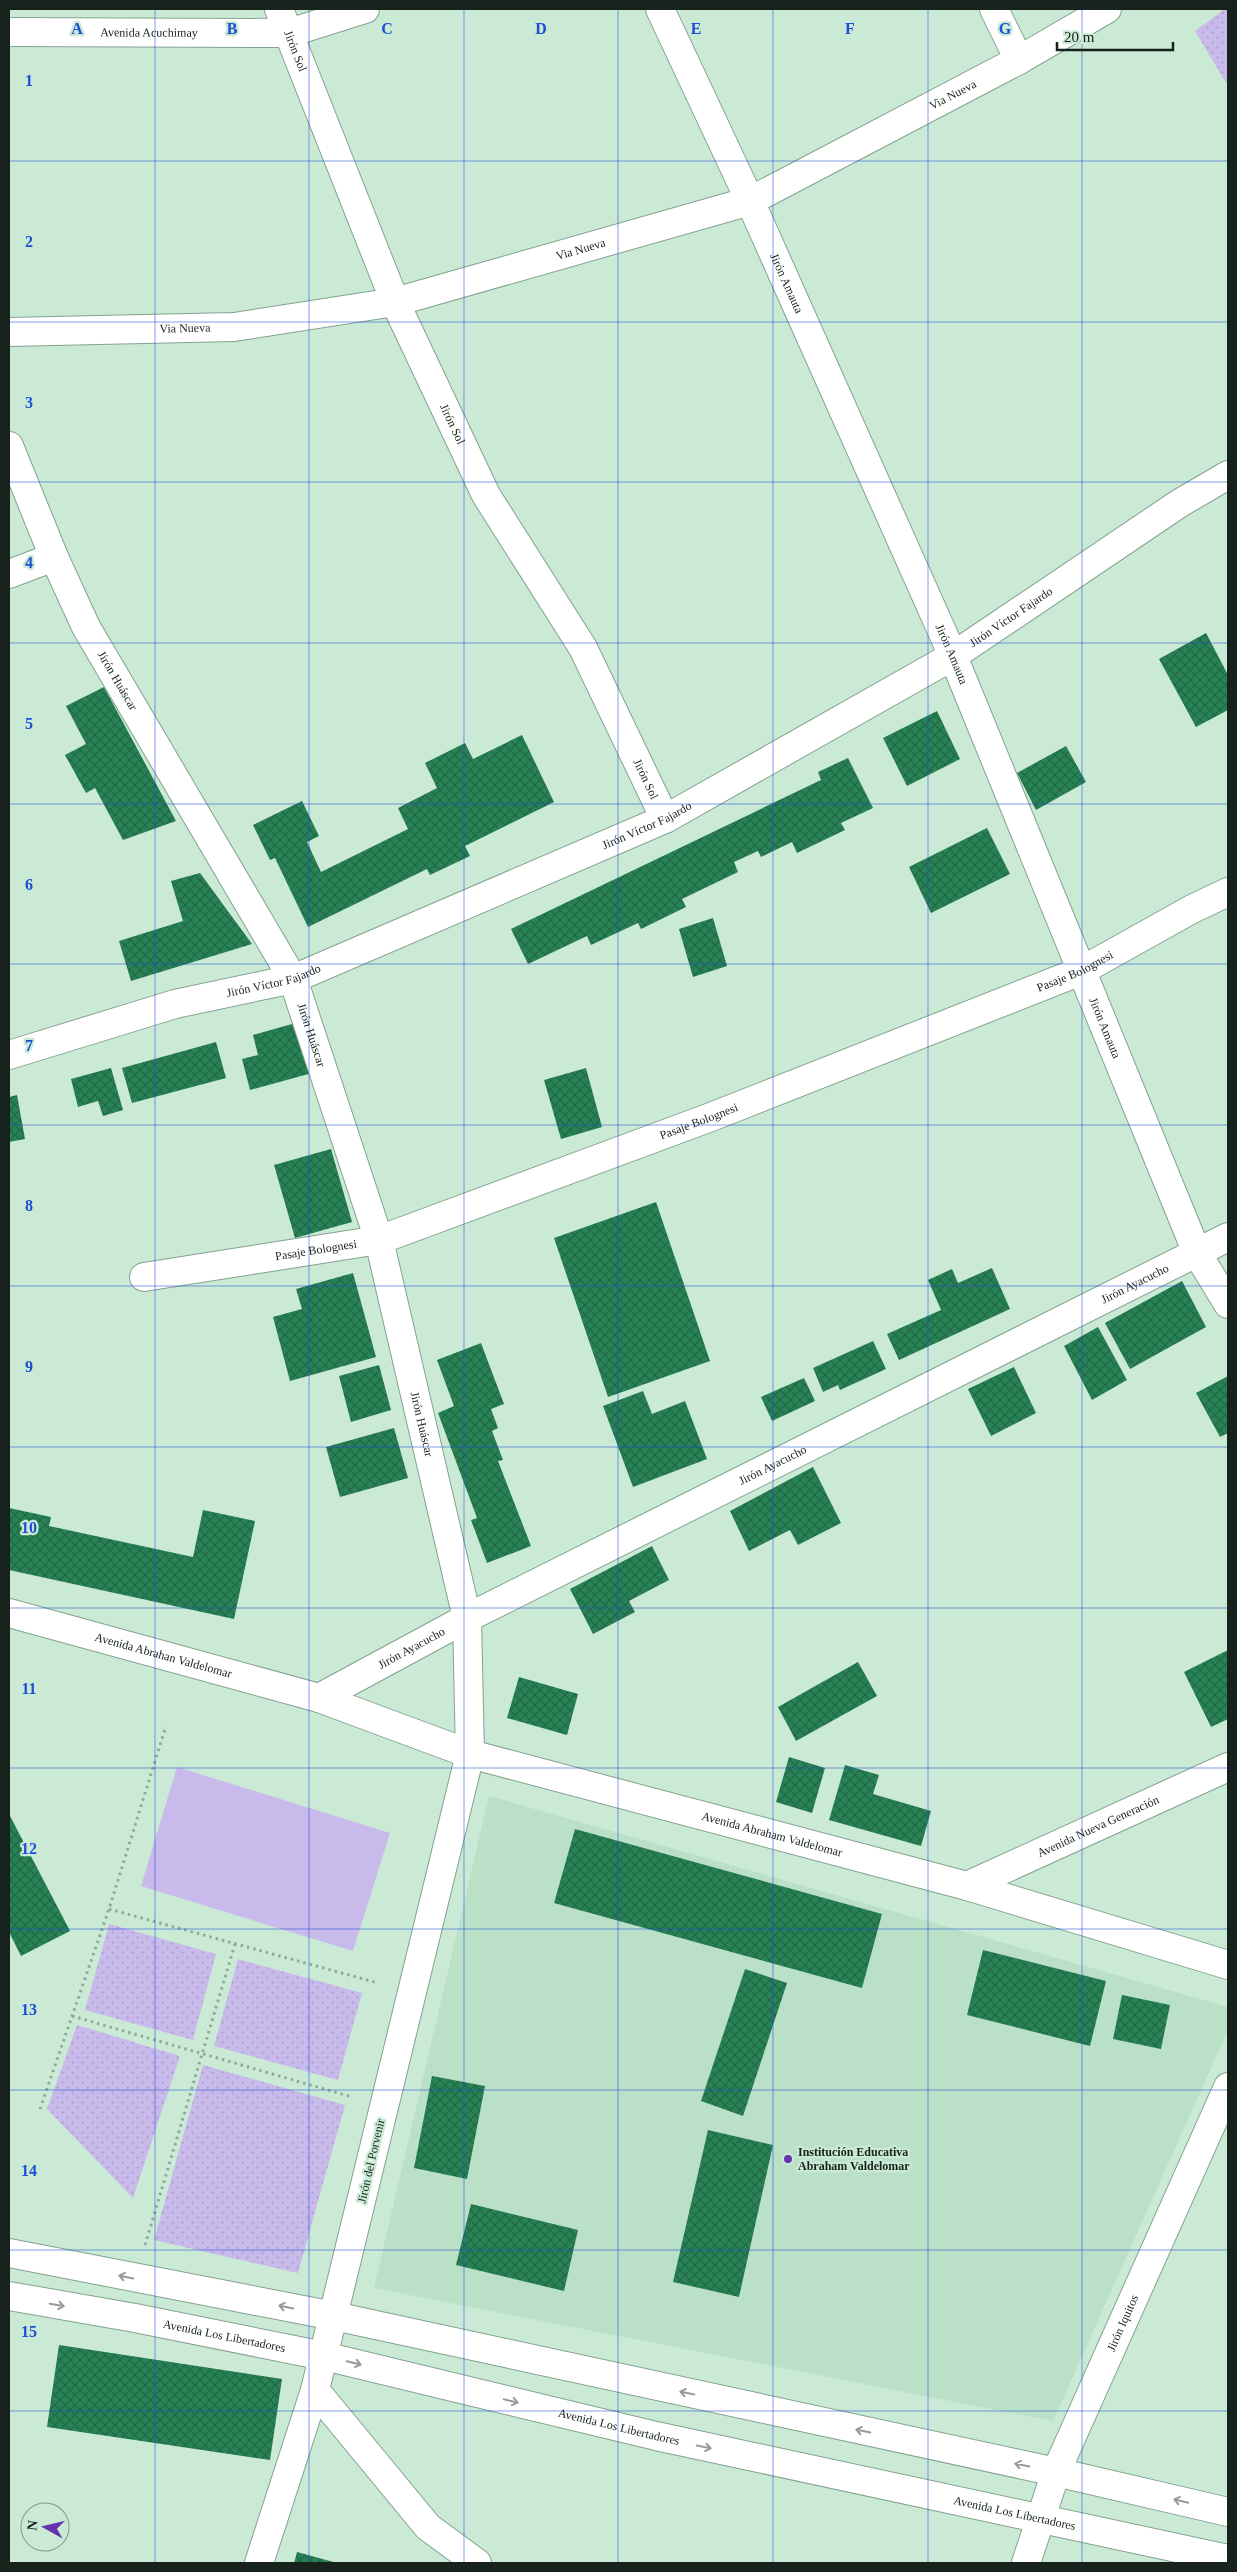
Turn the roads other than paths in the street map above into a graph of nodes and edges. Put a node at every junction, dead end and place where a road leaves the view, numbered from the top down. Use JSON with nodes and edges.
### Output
{"nodes":[{"id":1,"x":365,"y":9,"type":"edge"},
{"id":2,"x":660,"y":9,"type":"edge"},
{"id":3,"x":994,"y":9,"type":"edge"},
{"id":4,"x":1107,"y":9,"type":"edge"},
{"id":5,"x":284,"y":21,"type":"edge"},
{"id":6,"x":9,"y":32,"type":"edge"},
{"id":7,"x":1019,"y":60,"type":"junction"},
{"id":8,"x":750,"y":201,"type":"junction"},
{"id":9,"x":395,"y":302,"type":"junction"},
{"id":10,"x":9,"y":332,"type":"edge"},
{"id":11,"x":9,"y":446,"type":"edge"},
{"id":12,"x":1228,"y":475,"type":"edge"},
{"id":13,"x":54,"y":557,"type":"junction"},
{"id":14,"x":9,"y":574,"type":"edge"},
{"id":15,"x":953,"y":656,"type":"junction"},
{"id":16,"x":665,"y":819,"type":"junction"},
{"id":17,"x":1228,"y":892,"type":"edge"},
{"id":18,"x":1081,"y":971,"type":"junction"},
{"id":19,"x":294,"y":979,"type":"junction"},
{"id":20,"x":9,"y":1055,"type":"edge"},
{"id":21,"x":1228,"y":1237,"type":"edge"},
{"id":22,"x":379,"y":1240,"type":"junction"},
{"id":23,"x":1197,"y":1253,"type":"junction"},
{"id":24,"x":144,"y":1276,"type":"dead end"},
{"id":25,"x":1228,"y":1304,"type":"edge"},
{"id":26,"x":9,"y":1613,"type":"edge"},
{"id":27,"x":467,"y":1618,"type":"junction"},
{"id":28,"x":319,"y":1698,"type":"junction"},
{"id":29,"x":470,"y":1754,"type":"junction"},
{"id":30,"x":1228,"y":1767,"type":"edge"},
{"id":31,"x":967,"y":1886,"type":"junction"},
{"id":32,"x":1228,"y":1965,"type":"edge"},
{"id":33,"x":1228,"y":2087,"type":"edge"},
{"id":34,"x":9,"y":2252,"type":"edge"},
{"id":35,"x":9,"y":2296,"type":"edge"},
{"id":36,"x":334,"y":2316,"type":"junction"},
{"id":37,"x":324,"y":2356,"type":"junction"},
{"id":38,"x":315,"y":2390,"type":"junction"},
{"id":39,"x":1056,"y":2472,"type":"junction"},
{"id":40,"x":1228,"y":2512,"type":"edge"},
{"id":41,"x":1041,"y":2519,"type":"junction"},
{"id":42,"x":1228,"y":2559,"type":"edge"},
{"id":43,"x":259,"y":2563,"type":"edge"},
{"id":44,"x":477,"y":2563,"type":"edge"},
{"id":45,"x":1026,"y":2563,"type":"edge"}],
"edges":[{"from":1,"to":5,"type":"street","name":"Avenida Acuchimay"},
{"from":2,"to":8,"type":"street","name":"Jirón Amauta"},
{"from":3,"to":7,"type":"street"},
{"from":4,"to":7,"type":"street","name":"Via Nueva"},
{"from":5,"to":6,"type":"street","name":"Avenida Acuchimay"},
{"from":5,"to":9,"type":"street","name":"Jirón Sol"},
{"from":7,"to":8,"type":"street","name":"Via Nueva"},
{"from":8,"to":9,"type":"street","name":"Via Nueva"},
{"from":8,"to":15,"type":"street","name":"Jirón Amauta"},
{"from":9,"to":10,"type":"street","name":"Via Nueva"},
{"from":9,"to":16,"type":"street","name":"Jirón Sol"},
{"from":11,"to":13,"type":"street","name":"Jirón Huáscar"},
{"from":12,"to":15,"type":"street","name":"Jirón Víctor Fajardo"},
{"from":13,"to":14,"type":"street"},
{"from":13,"to":19,"type":"street","name":"Jirón Huáscar"},
{"from":15,"to":16,"type":"street","name":"Jirón Víctor Fajardo"},
{"from":15,"to":18,"type":"street","name":"Jirón Amauta"},
{"from":16,"to":19,"type":"street","name":"Jirón Víctor Fajardo"},
{"from":17,"to":18,"type":"street","name":"Pasaje Bolognesi"},
{"from":18,"to":22,"type":"street","name":"Pasaje Bolognesi"},
{"from":18,"to":23,"type":"street","name":"Jirón Amauta"},
{"from":19,"to":20,"type":"street","name":"Jirón Víctor Fajardo"},
{"from":19,"to":22,"type":"street","name":"Jirón Huáscar"},
{"from":21,"to":23,"type":"street","name":"Jirón Ayacucho"},
{"from":22,"to":24,"type":"street","name":"Pasaje Bolognesi"},
{"from":22,"to":27,"type":"street","name":"Jirón Huáscar"},
{"from":23,"to":25,"type":"street","name":"Jirón Amauta"},
{"from":23,"to":27,"type":"street","name":"Jirón Ayacucho"},
{"from":26,"to":28,"type":"street","name":"Avenida Abrahan Valdelomar"},
{"from":27,"to":28,"type":"street","name":"Jirón Ayacucho"},
{"from":27,"to":29,"type":"street","name":"Jirón Huáscar"},
{"from":28,"to":29,"type":"street","name":"Avenida Abraham Valdelomar"},
{"from":29,"to":31,"type":"street","name":"Avenida Abraham Valdelomar"},
{"from":29,"to":36,"type":"street","name":"Jirón del Porvenir"},
{"from":30,"to":31,"type":"street","name":"Avenida Nueva Generación"},
{"from":31,"to":32,"type":"street","name":"Avenida Abraham Valdelomar"},
{"from":33,"to":39,"type":"street","name":"Jirón Iquitos"},
{"from":36,"to":34,"type":"street","one_way":true},
{"from":35,"to":37,"type":"street","name":"Avenida Los Libertadores","one_way":true},
{"from":36,"to":37,"type":"street","name":"Jirón del Porvenir"},
{"from":39,"to":36,"type":"street","one_way":true},
{"from":37,"to":38,"type":"street","name":"Jirón del Porvenir"},
{"from":37,"to":41,"type":"street","name":"Avenida Los Libertadores","one_way":true},
{"from":38,"to":43,"type":"street","name":"Jirón del Porvenir"},
{"from":38,"to":44,"type":"street"},
{"from":40,"to":39,"type":"street","one_way":true},
{"from":39,"to":41,"type":"street","name":"Jirón Iquitos"},
{"from":41,"to":42,"type":"street","name":"Avenida Los Libertadores"},
{"from":41,"to":45,"type":"street","name":"Jirón Iquitos"}]}
